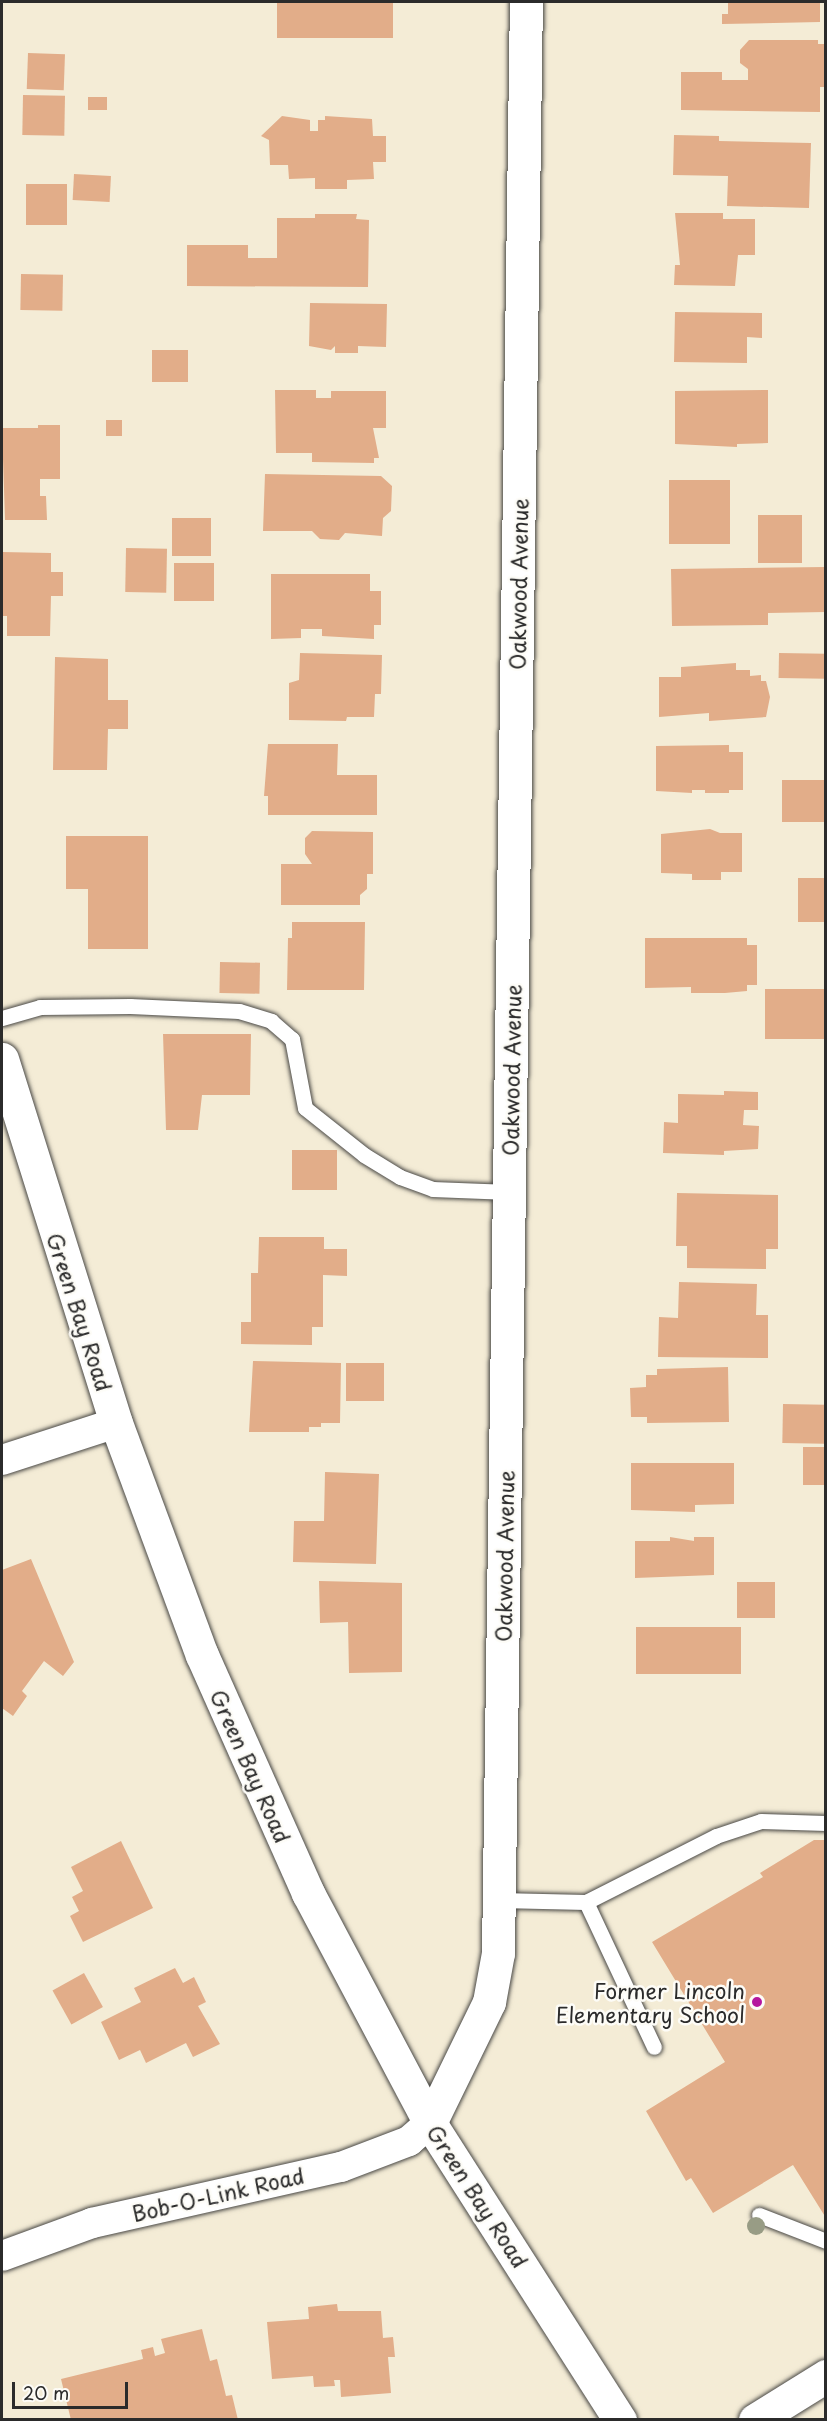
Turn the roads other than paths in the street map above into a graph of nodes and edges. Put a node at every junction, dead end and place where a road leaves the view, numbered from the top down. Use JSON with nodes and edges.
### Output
{"nodes":[{"id":1,"x":526,"y":2,"type":"edge"},
{"id":2,"x":2,"y":1018,"type":"edge"},
{"id":3,"x":2,"y":1059,"type":"edge"},
{"id":4,"x":509,"y":1192,"type":"junction"},
{"id":5,"x":116,"y":1423,"type":"junction"},
{"id":6,"x":2,"y":1461,"type":"edge"},
{"id":7,"x":825,"y":1823,"type":"edge"},
{"id":8,"x":499,"y":1900,"type":"junction"},
{"id":9,"x":586,"y":1902,"type":"junction"},
{"id":10,"x":654,"y":2047,"type":"dead end"},
{"id":11,"x":430,"y":2123,"type":"junction"},
{"id":12,"x":759,"y":2215,"type":"dead end"},
{"id":13,"x":825,"y":2241,"type":"edge"},
{"id":14,"x":2,"y":2256,"type":"edge"},
{"id":15,"x":825,"y":2376,"type":"edge"},
{"id":16,"x":620,"y":2420,"type":"edge"},
{"id":17,"x":755,"y":2420,"type":"edge"}],
"edges":[{"from":1,"to":4,"type":"street","name":"Oakwood Avenue"},
{"from":2,"to":4,"type":"lane"},
{"from":3,"to":5,"type":"street","name":"Green Bay Road"},
{"from":4,"to":8,"type":"street","name":"Oakwood Avenue"},
{"from":5,"to":6,"type":"street"},
{"from":5,"to":11,"type":"street","name":"Green Bay Road"},
{"from":7,"to":9,"type":"lane"},
{"from":8,"to":9,"type":"lane"},
{"from":8,"to":11,"type":"street","name":"Oakwood Avenue"},
{"from":9,"to":10,"type":"lane"},
{"from":11,"to":14,"type":"street","name":"Bob-O-Link Road"},
{"from":11,"to":16,"type":"street","name":"Green Bay Road"},
{"from":12,"to":13,"type":"lane"},
{"from":15,"to":17,"type":"street"}]}
